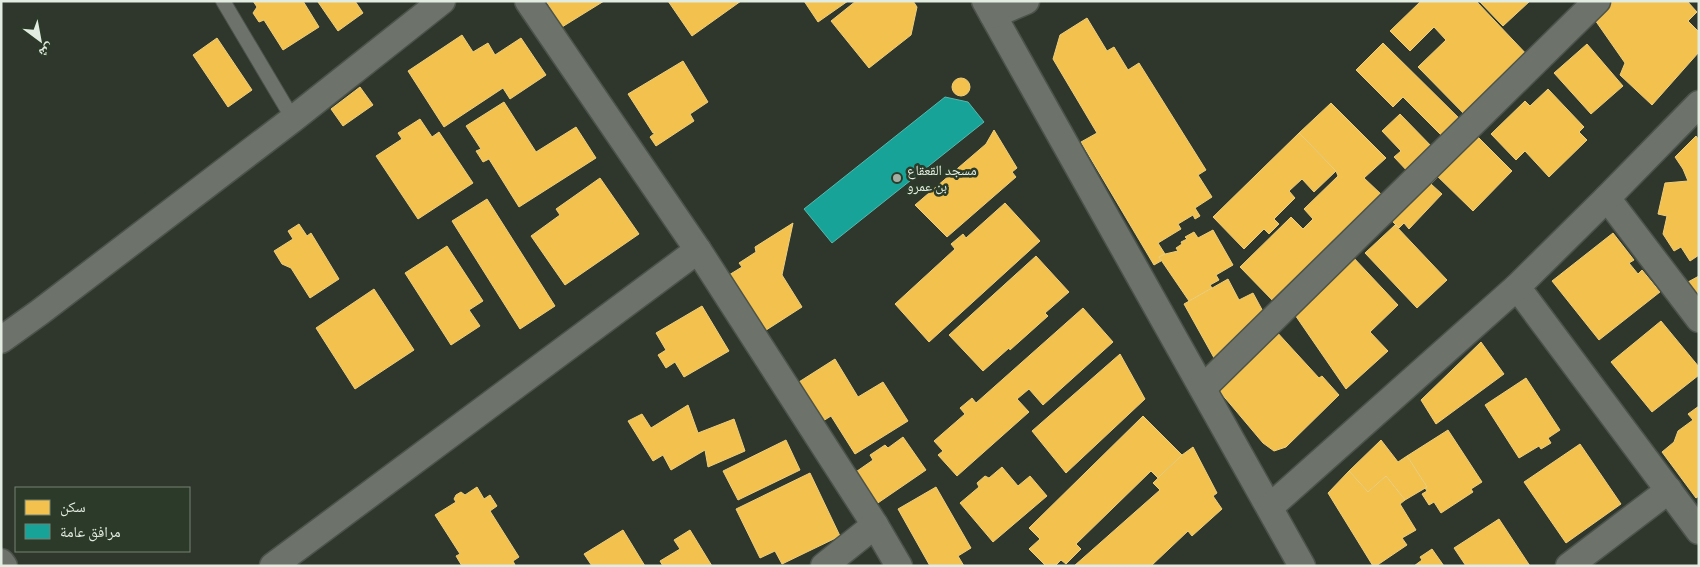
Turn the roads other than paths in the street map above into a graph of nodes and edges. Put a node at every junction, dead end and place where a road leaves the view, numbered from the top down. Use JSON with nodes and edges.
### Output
{"nodes":[{"id":1,"x":223,"y":1,"type":"edge"},
{"id":2,"x":442,"y":1,"type":"edge"},
{"id":3,"x":528,"y":1,"type":"edge"},
{"id":4,"x":1026,"y":1,"type":"edge"},
{"id":5,"x":1597,"y":1,"type":"edge"},
{"id":6,"x":989,"y":8,"type":"edge"},
{"id":7,"x":1699,"y":104,"type":"edge"},
{"id":8,"x":293,"y":119,"type":"junction"},
{"id":9,"x":1607,"y":198,"type":"junction"},
{"id":10,"x":698,"y":250,"type":"junction"},
{"id":11,"x":1517,"y":287,"type":"junction"},
{"id":12,"x":1699,"y":319,"type":"edge"},
{"id":13,"x":1,"y":340,"type":"edge"},
{"id":14,"x":1203,"y":388,"type":"junction"},
{"id":15,"x":1669,"y":490,"type":"junction"},
{"id":16,"x":1270,"y":507,"type":"junction"},
{"id":17,"x":875,"y":525,"type":"junction"},
{"id":18,"x":1699,"y":530,"type":"edge"},
{"id":19,"x":1,"y":562,"type":"edge"},
{"id":20,"x":4,"y":566,"type":"edge"},
{"id":21,"x":273,"y":566,"type":"edge"},
{"id":22,"x":824,"y":566,"type":"edge"},
{"id":23,"x":899,"y":566,"type":"edge"},
{"id":24,"x":1302,"y":566,"type":"edge"},
{"id":25,"x":1569,"y":566,"type":"edge"}],
"edges":[{"from":1,"to":8,"type":"lane"},
{"from":2,"to":8,"type":"street"},
{"from":3,"to":10,"type":"street"},
{"from":4,"to":6,"type":"street"},
{"from":5,"to":14,"type":"street"},
{"from":6,"to":14,"type":"street"},
{"from":7,"to":9,"type":"street"},
{"from":8,"to":13,"type":"street"},
{"from":9,"to":11,"type":"street"},
{"from":9,"to":12,"type":"street"},
{"from":10,"to":17,"type":"street"},
{"from":10,"to":21,"type":"street"},
{"from":11,"to":15,"type":"street"},
{"from":11,"to":16,"type":"street"},
{"from":14,"to":16,"type":"street"},
{"from":15,"to":18,"type":"street"},
{"from":15,"to":25,"type":"street"},
{"from":16,"to":24,"type":"street"},
{"from":17,"to":22,"type":"street"},
{"from":17,"to":23,"type":"street"},
{"from":19,"to":20,"type":"street"}]}
